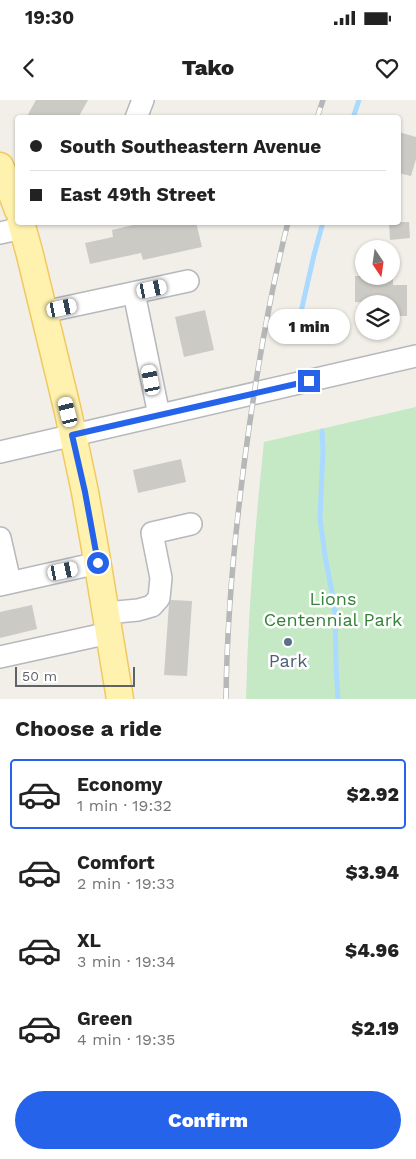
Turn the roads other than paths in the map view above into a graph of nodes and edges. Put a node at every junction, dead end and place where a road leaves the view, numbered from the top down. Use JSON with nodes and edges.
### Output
{"nodes":[{"id":1,"x":143,"y":100,"type":"edge"},
{"id":2,"x":137,"y":115,"type":"edge"},
{"id":3,"x":0,"y":166,"type":"edge"},
{"id":4,"x":15,"y":223,"type":"edge"},
{"id":5,"x":16,"y":225,"type":"edge"},
{"id":6,"x":188,"y":282,"type":"dead end"},
{"id":7,"x":134,"y":293,"type":"junction"},
{"id":8,"x":44,"y":312,"type":"junction"},
{"id":9,"x":416,"y":356,"type":"edge"},
{"id":10,"x":159,"y":416,"type":"junction"},
{"id":11,"x":72,"y":435,"type":"junction"},
{"id":12,"x":0,"y":452,"type":"edge"},
{"id":13,"x":191,"y":524,"type":"dead end"},
{"id":14,"x":0,"y":538,"type":"edge"},
{"id":15,"x":98,"y":563,"type":"junction"},
{"id":16,"x":5,"y":583,"type":"edge"},
{"id":17,"x":107,"y":623,"type":"junction"},
{"id":18,"x":0,"y":657,"type":"edge"},
{"id":19,"x":120,"y":699,"type":"edge"}],
"edges":[{"from":1,"to":2,"type":"street"},
{"from":3,"to":4,"type":"main road"},
{"from":5,"to":8,"type":"main road"},
{"from":6,"to":7,"type":"street"},
{"from":7,"to":8,"type":"street"},
{"from":7,"to":10,"type":"street"},
{"from":8,"to":11,"type":"main road"},
{"from":9,"to":10,"type":"street"},
{"from":10,"to":11,"type":"street"},
{"from":11,"to":12,"type":"street"},
{"from":11,"to":15,"type":"main road"},
{"from":13,"to":17,"type":"street"},
{"from":14,"to":16,"type":"street"},
{"from":15,"to":16,"type":"street"},
{"from":15,"to":17,"type":"main road"},
{"from":17,"to":18,"type":"street"},
{"from":17,"to":19,"type":"main road"}]}
